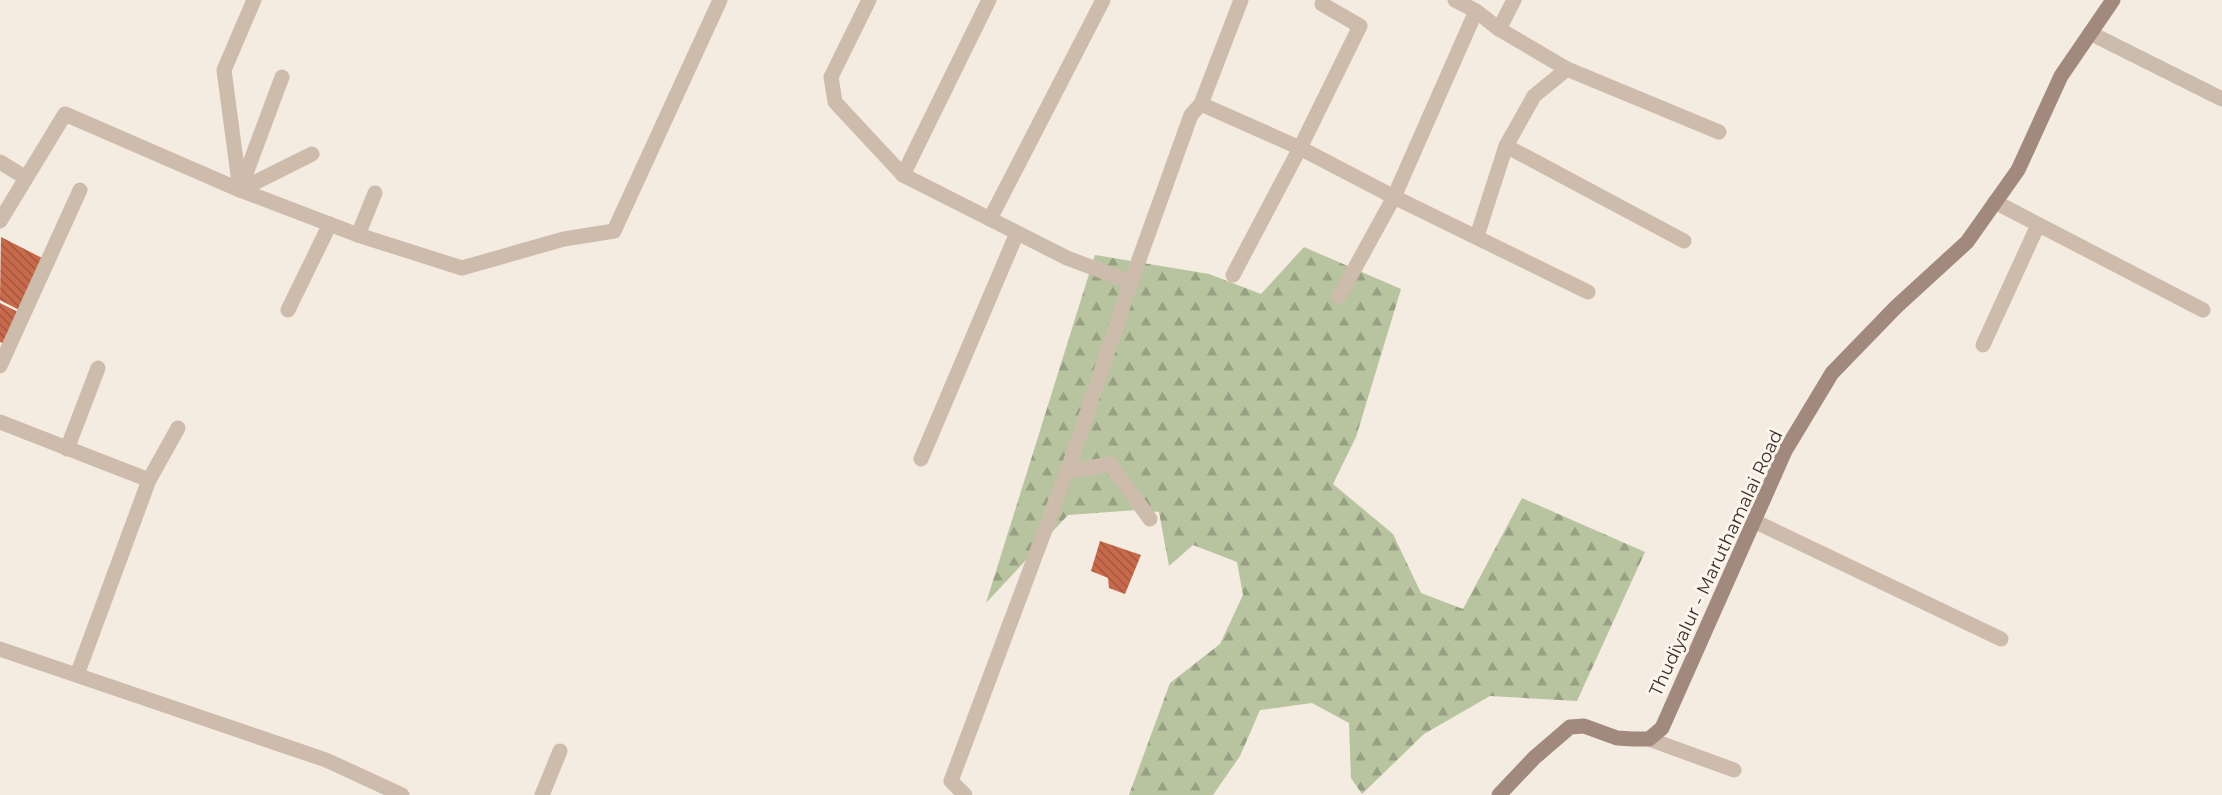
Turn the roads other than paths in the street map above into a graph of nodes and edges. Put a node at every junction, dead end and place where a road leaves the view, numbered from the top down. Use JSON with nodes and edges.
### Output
{"nodes":[{"id":1,"x":254,"y":0,"type":"edge"},
{"id":2,"x":720,"y":0,"type":"edge"},
{"id":3,"x":869,"y":0,"type":"edge"},
{"id":4,"x":989,"y":0,"type":"edge"},
{"id":5,"x":1103,"y":0,"type":"edge"},
{"id":6,"x":1240,"y":0,"type":"edge"},
{"id":7,"x":1455,"y":0,"type":"edge"},
{"id":8,"x":1514,"y":0,"type":"edge"},
{"id":9,"x":2113,"y":0,"type":"edge"},
{"id":10,"x":1322,"y":4,"type":"dead end"},
{"id":11,"x":1476,"y":11,"type":"junction"},
{"id":12,"x":1499,"y":29,"type":"junction"},
{"id":13,"x":2090,"y":33,"type":"junction"},
{"id":14,"x":1567,"y":69,"type":"junction"},
{"id":15,"x":282,"y":77,"type":"dead end"},
{"id":16,"x":2222,"y":99,"type":"edge"},
{"id":17,"x":1201,"y":104,"type":"junction"},
{"id":18,"x":1719,"y":132,"type":"dead end"},
{"id":19,"x":1506,"y":146,"type":"junction"},
{"id":20,"x":1300,"y":148,"type":"junction"},
{"id":21,"x":312,"y":154,"type":"dead end"},
{"id":22,"x":0,"y":162,"type":"edge"},
{"id":23,"x":903,"y":175,"type":"junction"},
{"id":24,"x":26,"y":178,"type":"junction"},
{"id":25,"x":80,"y":190,"type":"dead end"},
{"id":26,"x":240,"y":190,"type":"junction"},
{"id":27,"x":375,"y":193,"type":"dead end"},
{"id":28,"x":1394,"y":197,"type":"junction"},
{"id":29,"x":1995,"y":202,"type":"junction"},
{"id":30,"x":990,"y":219,"type":"junction"},
{"id":31,"x":0,"y":222,"type":"edge"},
{"id":32,"x":330,"y":224,"type":"junction"},
{"id":33,"x":2038,"y":225,"type":"junction"},
{"id":34,"x":1017,"y":233,"type":"junction"},
{"id":35,"x":358,"y":235,"type":"junction"},
{"id":36,"x":1477,"y":236,"type":"junction"},
{"id":37,"x":1684,"y":241,"type":"dead end"},
{"id":38,"x":1233,"y":276,"type":"dead end"},
{"id":39,"x":1131,"y":282,"type":"junction"},
{"id":40,"x":1588,"y":291,"type":"dead end"},
{"id":41,"x":1339,"y":297,"type":"dead end"},
{"id":42,"x":288,"y":310,"type":"dead end"},
{"id":43,"x":2203,"y":310,"type":"dead end"},
{"id":44,"x":1983,"y":345,"type":"dead end"},
{"id":45,"x":0,"y":366,"type":"edge"},
{"id":46,"x":98,"y":368,"type":"dead end"},
{"id":47,"x":0,"y":423,"type":"edge"},
{"id":48,"x":178,"y":428,"type":"dead end"},
{"id":49,"x":68,"y":449,"type":"junction"},
{"id":50,"x":921,"y":459,"type":"dead end"},
{"id":51,"x":1066,"y":472,"type":"junction"},
{"id":52,"x":149,"y":480,"type":"junction"},
{"id":53,"x":1150,"y":519,"type":"dead end"},
{"id":54,"x":1754,"y":521,"type":"junction"},
{"id":55,"x":2001,"y":639,"type":"dead end"},
{"id":56,"x":0,"y":649,"type":"edge"},
{"id":57,"x":77,"y":675,"type":"junction"},
{"id":58,"x":1649,"y":739,"type":"junction"},
{"id":59,"x":560,"y":751,"type":"dead end"},
{"id":60,"x":1734,"y":770,"type":"dead end"},
{"id":61,"x":372,"y":789,"type":"edge"},
{"id":62,"x":402,"y":795,"type":"edge"},
{"id":63,"x":542,"y":795,"type":"edge"},
{"id":64,"x":965,"y":795,"type":"edge"},
{"id":65,"x":1499,"y":795,"type":"edge"}],
"edges":[{"from":1,"to":26,"type":"street"},
{"from":2,"to":35,"type":"street"},
{"from":3,"to":23,"type":"street"},
{"from":4,"to":23,"type":"street"},
{"from":5,"to":30,"type":"street"},
{"from":6,"to":17,"type":"street"},
{"from":7,"to":11,"type":"street"},
{"from":8,"to":12,"type":"street"},
{"from":9,"to":13,"type":"main road","name":"Thudiyalur - Maruthamalai Road"},
{"from":10,"to":20,"type":"street"},
{"from":11,"to":12,"type":"street"},
{"from":11,"to":28,"type":"street"},
{"from":12,"to":14,"type":"street"},
{"from":13,"to":16,"type":"street"},
{"from":13,"to":29,"type":"main road","name":"Thudiyalur - Maruthamalai Road"},
{"from":14,"to":18,"type":"street"},
{"from":14,"to":19,"type":"street"},
{"from":15,"to":26,"type":"street"},
{"from":17,"to":20,"type":"street"},
{"from":17,"to":39,"type":"street"},
{"from":19,"to":36,"type":"street"},
{"from":19,"to":37,"type":"street"},
{"from":20,"to":28,"type":"street"},
{"from":20,"to":38,"type":"street"},
{"from":21,"to":26,"type":"street"},
{"from":22,"to":24,"type":"street"},
{"from":23,"to":30,"type":"street"},
{"from":24,"to":26,"type":"street"},
{"from":24,"to":31,"type":"street"},
{"from":25,"to":45,"type":"street"},
{"from":26,"to":32,"type":"street"},
{"from":27,"to":35,"type":"street"},
{"from":28,"to":36,"type":"street"},
{"from":28,"to":41,"type":"street"},
{"from":29,"to":33,"type":"street"},
{"from":29,"to":54,"type":"main road","name":"Thudiyalur - Maruthamalai Road"},
{"from":30,"to":34,"type":"street"},
{"from":32,"to":35,"type":"street"},
{"from":32,"to":42,"type":"street"},
{"from":33,"to":43,"type":"street"},
{"from":33,"to":44,"type":"street"},
{"from":34,"to":39,"type":"street"},
{"from":34,"to":50,"type":"street"},
{"from":36,"to":40,"type":"street"},
{"from":39,"to":51,"type":"street"},
{"from":46,"to":49,"type":"street"},
{"from":47,"to":49,"type":"street"},
{"from":48,"to":52,"type":"street"},
{"from":49,"to":52,"type":"street"},
{"from":51,"to":53,"type":"street"},
{"from":51,"to":64,"type":"street"},
{"from":52,"to":57,"type":"street"},
{"from":54,"to":55,"type":"street"},
{"from":54,"to":58,"type":"main road","name":"Thudiyalur - Maruthamalai Road"},
{"from":56,"to":57,"type":"street"},
{"from":57,"to":61,"type":"street"},
{"from":58,"to":60,"type":"street"},
{"from":58,"to":65,"type":"main road"},
{"from":59,"to":63,"type":"street"},
{"from":61,"to":62,"type":"street"}]}
